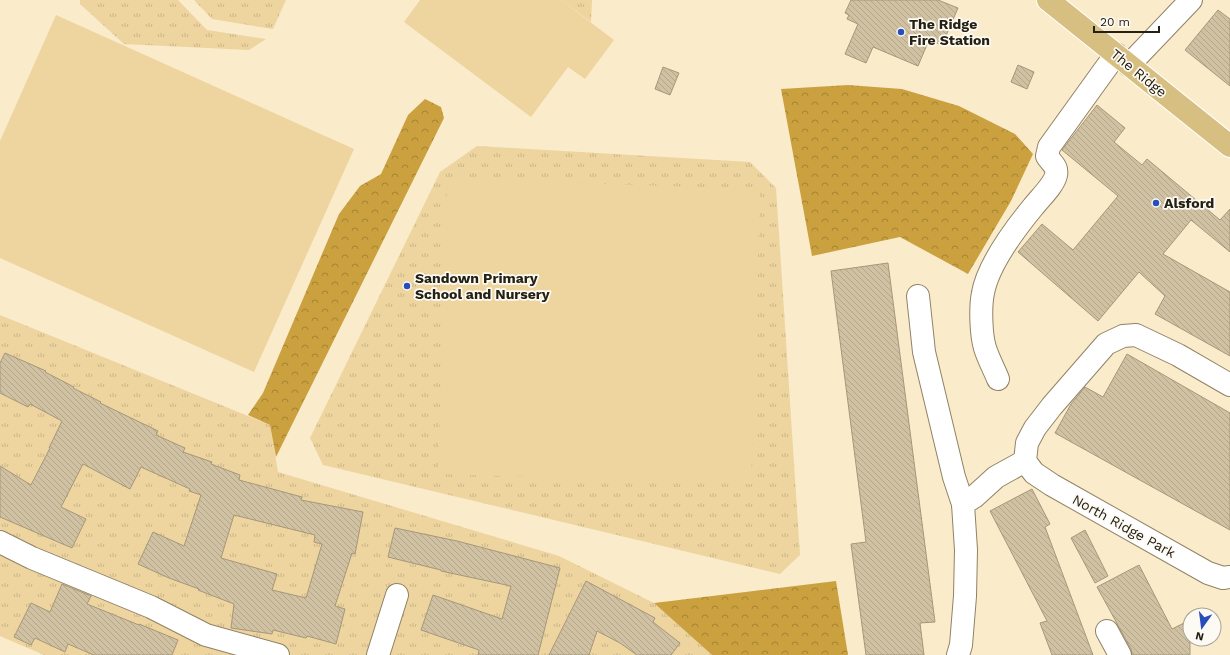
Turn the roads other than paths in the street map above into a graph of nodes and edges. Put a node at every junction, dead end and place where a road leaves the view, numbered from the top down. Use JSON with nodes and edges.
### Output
{"nodes":[{"id":1,"x":1048,"y":0,"type":"edge"},
{"id":2,"x":1191,"y":0,"type":"edge"},
{"id":3,"x":1123,"y":60,"type":"junction"},
{"id":4,"x":1230,"y":146,"type":"edge"},
{"id":5,"x":918,"y":296,"type":"dead end"},
{"id":6,"x":998,"y":379,"type":"dead end"},
{"id":7,"x":1230,"y":385,"type":"edge"},
{"id":8,"x":1025,"y":461,"type":"junction"},
{"id":9,"x":963,"y":504,"type":"junction"},
{"id":10,"x":0,"y":542,"type":"edge"},
{"id":11,"x":1230,"y":577,"type":"edge"},
{"id":12,"x":397,"y":595,"type":"dead end"},
{"id":13,"x":1107,"y":631,"type":"dead end"},
{"id":14,"x":206,"y":635,"type":"junction"},
{"id":15,"x":214,"y":655,"type":"edge"},
{"id":16,"x":278,"y":655,"type":"edge"},
{"id":17,"x":378,"y":655,"type":"edge"},
{"id":18,"x":958,"y":655,"type":"edge"},
{"id":19,"x":1120,"y":655,"type":"edge"}],
"edges":[{"from":1,"to":3,"type":"main road","name":"The Ridge"},
{"from":2,"to":3,"type":"street"},
{"from":3,"to":4,"type":"main road","name":"The Ridge"},
{"from":3,"to":6,"type":"street"},
{"from":5,"to":9,"type":"street"},
{"from":7,"to":8,"type":"street"},
{"from":8,"to":9,"type":"street"},
{"from":8,"to":11,"type":"street","name":"North Ridge Park"},
{"from":9,"to":18,"type":"street"},
{"from":10,"to":14,"type":"street"},
{"from":12,"to":17,"type":"street"},
{"from":13,"to":19,"type":"street"},
{"from":14,"to":15,"type":"street"},
{"from":14,"to":16,"type":"street"}]}
